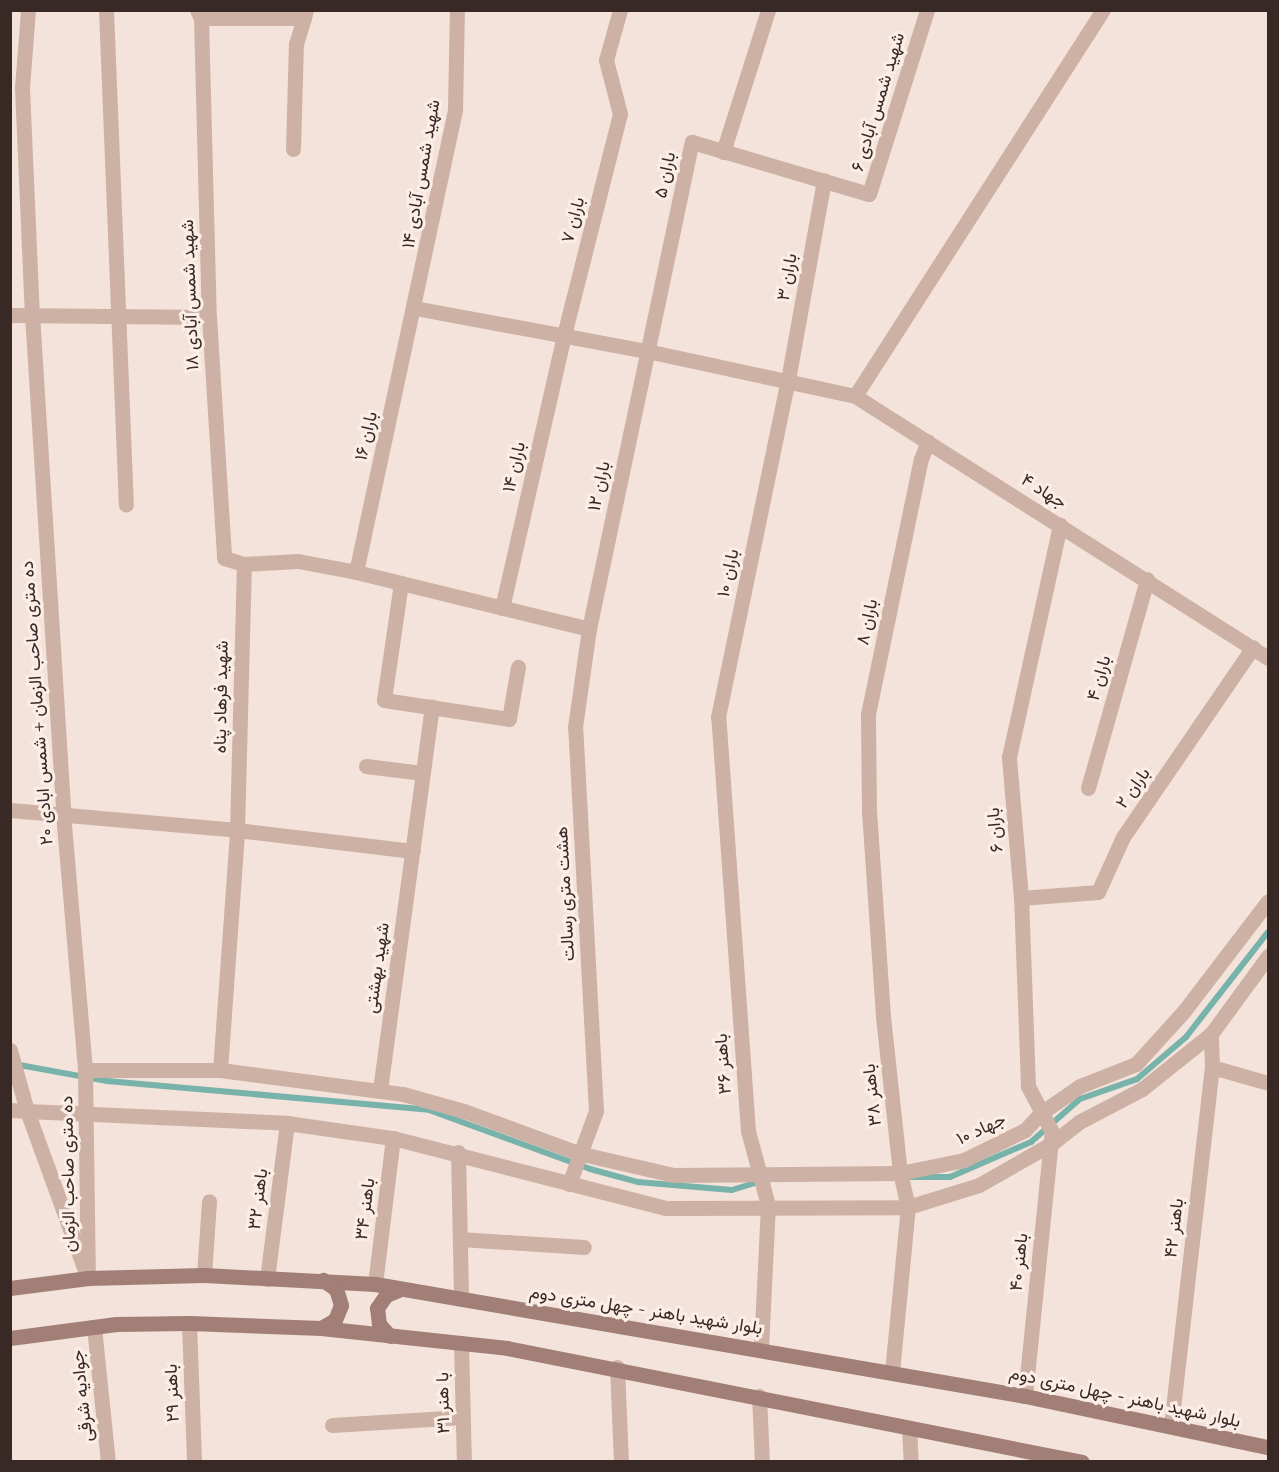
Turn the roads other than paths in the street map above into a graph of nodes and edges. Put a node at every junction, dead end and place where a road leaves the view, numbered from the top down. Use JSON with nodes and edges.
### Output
{"nodes":[{"id":1,"x":28,"y":10,"type":"edge"},
{"id":2,"x":106,"y":10,"type":"edge"},
{"id":3,"x":457,"y":10,"type":"edge"},
{"id":4,"x":620,"y":10,"type":"edge"},
{"id":5,"x":768,"y":10,"type":"edge"},
{"id":6,"x":927,"y":10,"type":"edge"},
{"id":7,"x":1103,"y":10,"type":"edge"},
{"id":8,"x":199,"y":14,"type":"edge"},
{"id":9,"x":305,"y":14,"type":"edge"},
{"id":10,"x":293,"y":149,"type":"dead end"},
{"id":11,"x":723,"y":152,"type":"junction"},
{"id":12,"x":824,"y":180,"type":"junction"},
{"id":13,"x":415,"y":308,"type":"junction"},
{"id":14,"x":32,"y":314,"type":"junction"},
{"id":15,"x":10,"y":315,"type":"edge"},
{"id":16,"x":120,"y":315,"type":"junction"},
{"id":17,"x":209,"y":317,"type":"junction"},
{"id":18,"x":564,"y":335,"type":"junction"},
{"id":19,"x":647,"y":351,"type":"junction"},
{"id":20,"x":788,"y":380,"type":"junction"},
{"id":21,"x":855,"y":396,"type":"junction"},
{"id":22,"x":928,"y":441,"type":"junction"},
{"id":23,"x":126,"y":506,"type":"dead end"},
{"id":24,"x":1060,"y":525,"type":"junction"},
{"id":25,"x":244,"y":564,"type":"junction"},
{"id":26,"x":356,"y":572,"type":"junction"},
{"id":27,"x":1147,"y":579,"type":"junction"},
{"id":28,"x":401,"y":583,"type":"junction"},
{"id":29,"x":502,"y":608,"type":"junction"},
{"id":30,"x":589,"y":629,"type":"junction"},
{"id":31,"x":1253,"y":647,"type":"junction"},
{"id":32,"x":1269,"y":658,"type":"edge"},
{"id":33,"x":519,"y":667,"type":"dead end"},
{"id":34,"x":432,"y":707,"type":"junction"},
{"id":35,"x":366,"y":766,"type":"dead end"},
{"id":36,"x":423,"y":773,"type":"junction"},
{"id":37,"x":720,"y":774,"type":"joint"},
{"id":38,"x":1088,"y":788,"type":"dead end"},
{"id":39,"x":10,"y":810,"type":"edge"},
{"id":40,"x":63,"y":813,"type":"junction"},
{"id":41,"x":869,"y":813,"type":"joint"},
{"id":42,"x":237,"y":830,"type":"junction"},
{"id":43,"x":413,"y":851,"type":"junction"},
{"id":44,"x":1021,"y":898,"type":"junction"},
{"id":45,"x":1269,"y":901,"type":"edge"},
{"id":46,"x":1269,"y":956,"type":"edge"},
{"id":47,"x":1211,"y":1034,"type":"junction"},
{"id":48,"x":11,"y":1050,"type":"edge"},
{"id":49,"x":1212,"y":1067,"type":"junction"},
{"id":50,"x":85,"y":1070,"type":"junction"},
{"id":51,"x":220,"y":1070,"type":"junction"},
{"id":52,"x":1269,"y":1083,"type":"edge"},
{"id":53,"x":380,"y":1090,"type":"junction"},
{"id":54,"x":10,"y":1110,"type":"edge"},
{"id":55,"x":27,"y":1111,"type":"junction"},
{"id":56,"x":87,"y":1115,"type":"junction"},
{"id":57,"x":287,"y":1123,"type":"junction"},
{"id":58,"x":1047,"y":1128,"type":"junction"},
{"id":59,"x":393,"y":1138,"type":"junction"},
{"id":60,"x":458,"y":1152,"type":"junction"},
{"id":61,"x":578,"y":1154,"type":"junction"},
{"id":62,"x":900,"y":1173,"type":"junction"},
{"id":63,"x":758,"y":1174,"type":"junction"},
{"id":64,"x":569,"y":1184,"type":"junction"},
{"id":65,"x":209,"y":1201,"type":"dead end"},
{"id":66,"x":768,"y":1205,"type":"junction"},
{"id":67,"x":908,"y":1207,"type":"junction"},
{"id":68,"x":460,"y":1239,"type":"junction"},
{"id":69,"x":584,"y":1247,"type":"dead end"},
{"id":70,"x":204,"y":1275,"type":"junction"},
{"id":71,"x":88,"y":1278,"type":"junction"},
{"id":72,"x":267,"y":1279,"type":"junction"},
{"id":73,"x":323,"y":1280,"type":"junction"},
{"id":74,"x":375,"y":1284,"type":"junction"},
{"id":75,"x":10,"y":1288,"type":"edge"},
{"id":76,"x":400,"y":1289,"type":"junction"},
{"id":77,"x":462,"y":1299,"type":"junction"},
{"id":78,"x":189,"y":1323,"type":"junction"},
{"id":79,"x":94,"y":1327,"type":"junction"},
{"id":80,"x":321,"y":1328,"type":"junction"},
{"id":81,"x":390,"y":1336,"type":"junction"},
{"id":82,"x":10,"y":1338,"type":"edge"},
{"id":83,"x":461,"y":1343,"type":"junction"},
{"id":84,"x":761,"y":1348,"type":"junction"},
{"id":85,"x":617,"y":1367,"type":"junction"},
{"id":86,"x":892,"y":1372,"type":"junction"},
{"id":87,"x":759,"y":1396,"type":"junction"},
{"id":88,"x":1025,"y":1396,"type":"junction"},
{"id":89,"x":463,"y":1417,"type":"junction"},
{"id":90,"x":332,"y":1425,"type":"dead end"},
{"id":91,"x":1171,"y":1425,"type":"junction"},
{"id":92,"x":909,"y":1428,"type":"junction"},
{"id":93,"x":1269,"y":1447,"type":"edge"},
{"id":94,"x":1064,"y":1459,"type":"edge"},
{"id":95,"x":108,"y":1461,"type":"edge"},
{"id":96,"x":194,"y":1461,"type":"edge"},
{"id":97,"x":464,"y":1461,"type":"edge"},
{"id":98,"x":621,"y":1461,"type":"edge"},
{"id":99,"x":762,"y":1461,"type":"edge"},
{"id":100,"x":911,"y":1461,"type":"edge"},
{"id":101,"x":1082,"y":1461,"type":"edge"}],
"edges":[{"from":1,"to":14,"type":"street","name":"ده متری صاحب الزمان + شمس ابادی ۲۰"},
{"from":2,"to":16,"type":"street"},
{"from":3,"to":13,"type":"street","name":"شهید شمس آبادی ۱۴"},
{"from":4,"to":18,"type":"street","name":"باران ۷"},
{"from":5,"to":11,"type":"street"},
{"from":6,"to":12,"type":"street","name":"شهید شمس آبادی ۶"},
{"from":7,"to":21,"type":"street"},
{"from":8,"to":9,"type":"street"},
{"from":8,"to":17,"type":"street","name":"شهید شمس آبادی ۱۸"},
{"from":9,"to":10,"type":"street"},
{"from":11,"to":12,"type":"street","name":"باران ۵"},
{"from":11,"to":19,"type":"street","name":"باران ۵"},
{"from":12,"to":20,"type":"street","name":"باران ۳"},
{"from":13,"to":18,"type":"street","name":"جهاد ۴"},
{"from":13,"to":26,"type":"street","name":"باران ۱۶"},
{"from":14,"to":15,"type":"street"},
{"from":14,"to":16,"type":"street"},
{"from":14,"to":40,"type":"street","name":"ده متری صاحب الزمان + شمس ابادی ۲۰"},
{"from":16,"to":17,"type":"street"},
{"from":16,"to":23,"type":"street"},
{"from":17,"to":25,"type":"street","name":"شهید شمس آبادی ۱۸"},
{"from":18,"to":19,"type":"street","name":"جهاد ۴"},
{"from":18,"to":29,"type":"street","name":"باران ۱۴"},
{"from":19,"to":20,"type":"street","name":"جهاد ۴"},
{"from":19,"to":30,"type":"street","name":"باران ۱۲"},
{"from":20,"to":21,"type":"street","name":"جهاد ۴"},
{"from":20,"to":37,"type":"street","name":"باران ۱۰"},
{"from":21,"to":22,"type":"street","name":"جهاد ۴"},
{"from":22,"to":24,"type":"street","name":"جهاد ۴"},
{"from":22,"to":41,"type":"street","name":"باران ۸"},
{"from":24,"to":27,"type":"street","name":"جهاد ۴"},
{"from":24,"to":44,"type":"street","name":"باران ۶"},
{"from":25,"to":26,"type":"street"},
{"from":25,"to":42,"type":"street","name":"شهید فرهاد پناه"},
{"from":26,"to":28,"type":"street"},
{"from":27,"to":31,"type":"street","name":"جهاد ۴"},
{"from":27,"to":38,"type":"street","name":"باران ۴"},
{"from":28,"to":29,"type":"street"},
{"from":28,"to":34,"type":"street"},
{"from":29,"to":30,"type":"street"},
{"from":30,"to":61,"type":"street","name":"هشت متری رسالت"},
{"from":31,"to":32,"type":"street","name":"جهاد ۴"},
{"from":31,"to":44,"type":"street","name":"باران ۲"},
{"from":33,"to":34,"type":"street"},
{"from":34,"to":36,"type":"street","name":"شهید بهشتی"},
{"from":35,"to":36,"type":"street"},
{"from":36,"to":43,"type":"street","name":"شهید بهشتی"},
{"from":37,"to":63,"type":"street","name":"باهنر ۳۶"},
{"from":39,"to":40,"type":"street"},
{"from":40,"to":42,"type":"street"},
{"from":40,"to":50,"type":"street","name":"ده متری صاحب الزمان + شمس ابادی ۲۰"},
{"from":41,"to":62,"type":"street","name":"باهنر ۳۸"},
{"from":42,"to":43,"type":"street"},
{"from":42,"to":51,"type":"street","name":"شهید فرهاد پناه"},
{"from":43,"to":53,"type":"street","name":"شهید بهشتی"},
{"from":44,"to":58,"type":"street","name":"باران ۶"},
{"from":45,"to":58,"type":"street","name":"جهاد ۱۰"},
{"from":46,"to":47,"type":"street"},
{"from":47,"to":49,"type":"street","name":"باهنر ۴۲"},
{"from":47,"to":58,"type":"street"},
{"from":48,"to":55,"type":"street"},
{"from":49,"to":52,"type":"street"},
{"from":49,"to":91,"type":"street","name":"باهنر ۴۲"},
{"from":50,"to":51,"type":"street","name":"جهاد ۱۰"},
{"from":50,"to":56,"type":"street","name":"ده متری صاحب الزمان"},
{"from":51,"to":53,"type":"street","name":"جهاد ۱۰"},
{"from":53,"to":61,"type":"street","name":"جهاد ۱۰"},
{"from":54,"to":55,"type":"street"},
{"from":55,"to":56,"type":"street"},
{"from":55,"to":71,"type":"street"},
{"from":56,"to":57,"type":"street"},
{"from":56,"to":71,"type":"street","name":"ده متری صاحب الزمان"},
{"from":57,"to":59,"type":"street"},
{"from":57,"to":72,"type":"street","name":"باهنر ۳۲"},
{"from":58,"to":62,"type":"street","name":"جهاد ۱۰"},
{"from":58,"to":67,"type":"street"},
{"from":58,"to":88,"type":"street","name":"باهنر ۴۰"},
{"from":59,"to":60,"type":"street"},
{"from":59,"to":74,"type":"street","name":"باهنر ۳۴"},
{"from":60,"to":64,"type":"street"},
{"from":60,"to":68,"type":"street"},
{"from":61,"to":63,"type":"street","name":"جهاد ۱۰"},
{"from":61,"to":64,"type":"street","name":"هشت متری رسالت"},
{"from":62,"to":63,"type":"street","name":"جهاد ۱۰"},
{"from":62,"to":67,"type":"street","name":"باهنر ۳۸"},
{"from":63,"to":66,"type":"street","name":"باهنر ۳۶"},
{"from":64,"to":66,"type":"street"},
{"from":65,"to":70,"type":"street"},
{"from":66,"to":67,"type":"street"},
{"from":66,"to":84,"type":"street","name":"باهنر ۳۶"},
{"from":67,"to":86,"type":"street","name":"باهنر ۳۸"},
{"from":68,"to":69,"type":"street"},
{"from":68,"to":77,"type":"street"},
{"from":70,"to":71,"type":"street","name":"بلوار شهید باهنر - چهل متری دوم"},
{"from":70,"to":72,"type":"street","name":"بلوار شهید باهنر - چهل متری دوم"},
{"from":71,"to":75,"type":"street","name":"بلوار شهید باهنر - چهل متری دوم"},
{"from":72,"to":73,"type":"street","name":"بلوار شهید باهنر - چهل متری دوم"},
{"from":73,"to":74,"type":"street","name":"بلوار شهید باهنر - چهل متری دوم"},
{"from":73,"to":80,"type":"street"},
{"from":74,"to":76,"type":"street","name":"بلوار شهید باهنر - چهل متری دوم"},
{"from":76,"to":77,"type":"street","name":"بلوار شهید باهنر - چهل متری دوم"},
{"from":76,"to":81,"type":"street"},
{"from":77,"to":84,"type":"street","name":"بلوار شهید باهنر - چهل متری دوم"},
{"from":78,"to":79,"type":"street"},
{"from":78,"to":80,"type":"street"},
{"from":78,"to":96,"type":"street","name":"باهنر ۲۹"},
{"from":79,"to":82,"type":"street"},
{"from":79,"to":95,"type":"street","name":"جوادیه شرقی"},
{"from":80,"to":81,"type":"street"},
{"from":81,"to":83,"type":"street"},
{"from":83,"to":85,"type":"street"},
{"from":83,"to":89,"type":"street","name":"با هنر ۳۱"},
{"from":84,"to":86,"type":"street","name":"بلوار شهید باهنر - چهل متری دوم"},
{"from":85,"to":87,"type":"street"},
{"from":85,"to":98,"type":"street"},
{"from":86,"to":88,"type":"street","name":"بلوار شهید باهنر - چهل متری دوم"},
{"from":87,"to":92,"type":"street"},
{"from":87,"to":99,"type":"street"},
{"from":88,"to":91,"type":"street","name":"بلوار شهید باهنر - چهل متری دوم"},
{"from":89,"to":90,"type":"street"},
{"from":89,"to":97,"type":"street","name":"با هنر ۳۱"},
{"from":91,"to":93,"type":"street","name":"بلوار شهید باهنر - چهل متری دوم"},
{"from":92,"to":94,"type":"street"},
{"from":92,"to":100,"type":"street"},
{"from":94,"to":101,"type":"street"}]}
